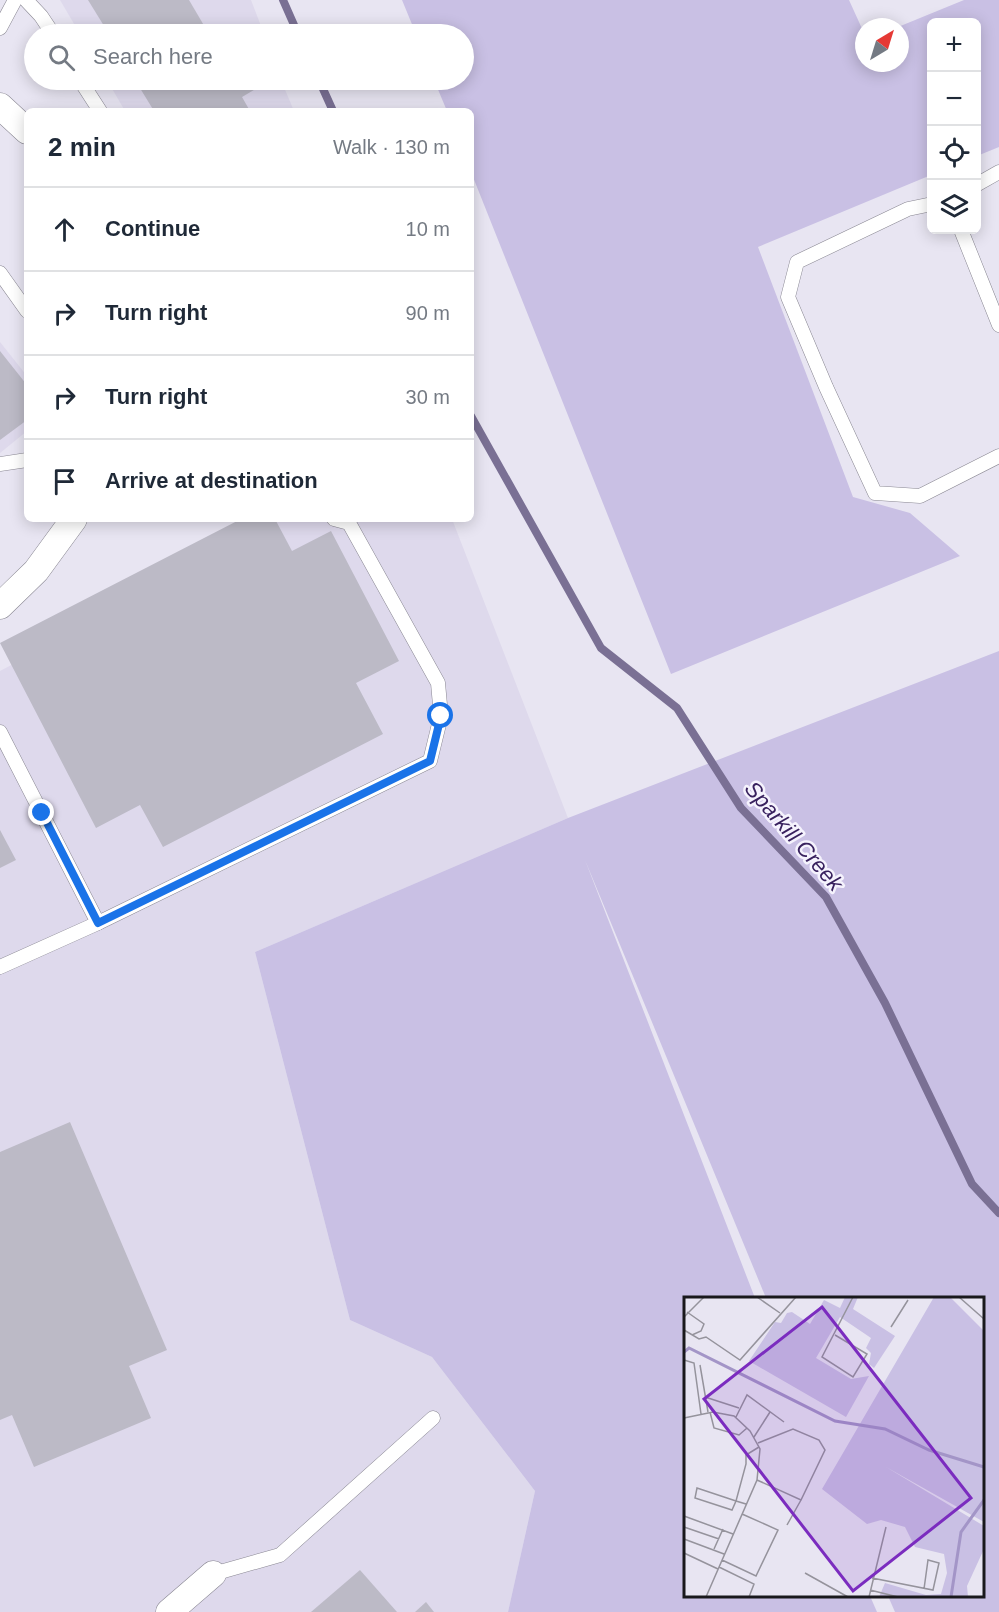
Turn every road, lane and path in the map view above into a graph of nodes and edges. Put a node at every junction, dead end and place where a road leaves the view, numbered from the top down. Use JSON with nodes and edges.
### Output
{"nodes":[{"id":1,"x":15,"y":0,"type":"edge"},
{"id":2,"x":26,"y":0,"type":"edge"},
{"id":3,"x":46,"y":24,"type":"edge"},
{"id":4,"x":0,"y":28,"type":"edge"},
{"id":5,"x":86,"y":90,"type":"edge"},
{"id":6,"x":0,"y":106,"type":"edge"},
{"id":7,"x":98,"y":108,"type":"edge"},
{"id":8,"x":24,"y":128,"type":"edge"},
{"id":9,"x":999,"y":172,"type":"edge"},
{"id":10,"x":981,"y":182,"type":"edge"},
{"id":11,"x":927,"y":205,"type":"edge"},
{"id":12,"x":963,"y":234,"type":"edge"},
{"id":13,"x":0,"y":273,"type":"edge"},
{"id":14,"x":24,"y":307,"type":"edge"},
{"id":15,"x":999,"y":324,"type":"edge"},
{"id":16,"x":999,"y":456,"type":"edge"},
{"id":17,"x":24,"y":460,"type":"edge"},
{"id":18,"x":0,"y":464,"type":"edge"},
{"id":19,"x":72,"y":522,"type":"edge"},
{"id":20,"x":345,"y":522,"type":"edge"},
{"id":21,"x":0,"y":606,"type":"edge"},
{"id":22,"x":0,"y":732,"type":"edge"},
{"id":23,"x":98,"y":923,"type":"junction"},
{"id":24,"x":0,"y":967,"type":"edge"},
{"id":25,"x":433,"y":1418,"type":"dead end"},
{"id":26,"x":213,"y":1574,"type":"joint"},
{"id":27,"x":169,"y":1612,"type":"edge"}],
"edges":[{"from":1,"to":4,"type":"lane"},
{"from":2,"to":3,"type":"lane"},
{"from":5,"to":7,"type":"lane"},
{"from":6,"to":8,"type":"street"},
{"from":9,"to":10,"type":"lane"},
{"from":11,"to":16,"type":"lane"},
{"from":12,"to":15,"type":"lane"},
{"from":13,"to":14,"type":"lane"},
{"from":17,"to":18,"type":"lane"},
{"from":19,"to":21,"type":"street"},
{"from":20,"to":23,"type":"lane"},
{"from":22,"to":23,"type":"lane"},
{"from":23,"to":24,"type":"lane"},
{"from":25,"to":26,"type":"lane"},
{"from":26,"to":27,"type":"street"}]}
